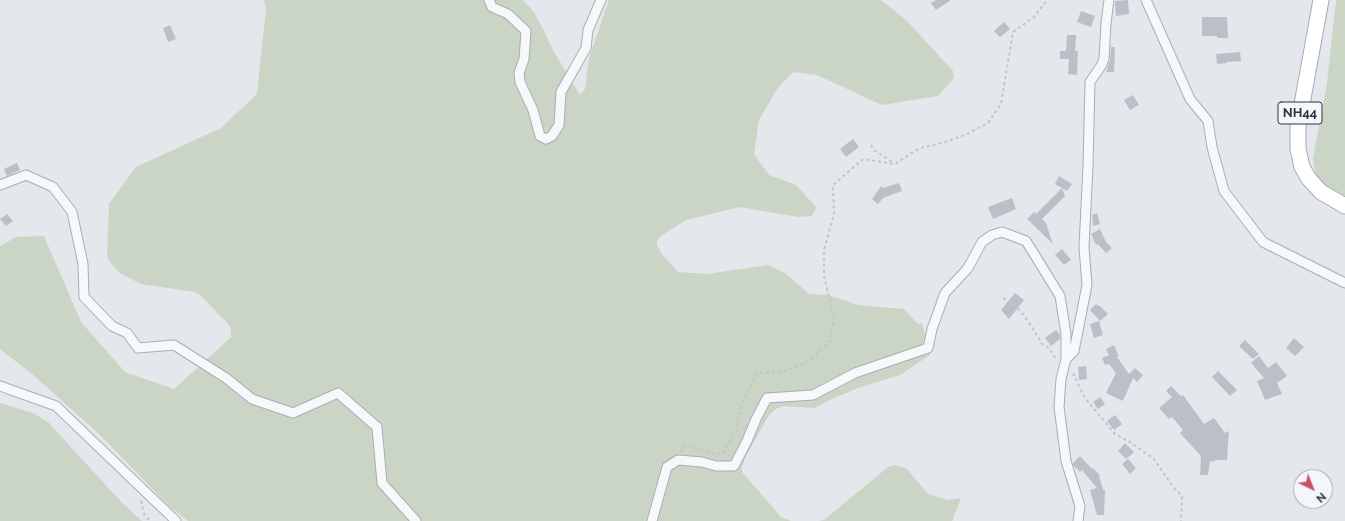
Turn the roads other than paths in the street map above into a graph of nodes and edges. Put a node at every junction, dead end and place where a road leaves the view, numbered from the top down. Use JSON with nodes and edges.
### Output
{"nodes":[{"id":1,"x":489,"y":0,"type":"edge"},
{"id":2,"x":601,"y":0,"type":"edge"},
{"id":3,"x":1109,"y":0,"type":"edge"},
{"id":4,"x":1146,"y":0,"type":"edge"},
{"id":5,"x":1321,"y":0,"type":"edge"},
{"id":6,"x":0,"y":185,"type":"edge"},
{"id":7,"x":1345,"y":206,"type":"edge"},
{"id":8,"x":1345,"y":283,"type":"edge"},
{"id":9,"x":1066,"y":359,"type":"junction"},
{"id":10,"x":0,"y":386,"type":"edge"},
{"id":11,"x":176,"y":521,"type":"edge"},
{"id":12,"x":416,"y":521,"type":"edge"},
{"id":13,"x":652,"y":521,"type":"edge"},
{"id":14,"x":1078,"y":521,"type":"edge"}],
"edges":[{"from":1,"to":2,"type":"street"},
{"from":3,"to":9,"type":"street"},
{"from":4,"to":8,"type":"street"},
{"from":5,"to":7,"type":"main road","number":"NH44"},
{"from":6,"to":12,"type":"street"},
{"from":9,"to":13,"type":"street"},
{"from":9,"to":14,"type":"street"},
{"from":10,"to":11,"type":"street"}]}
